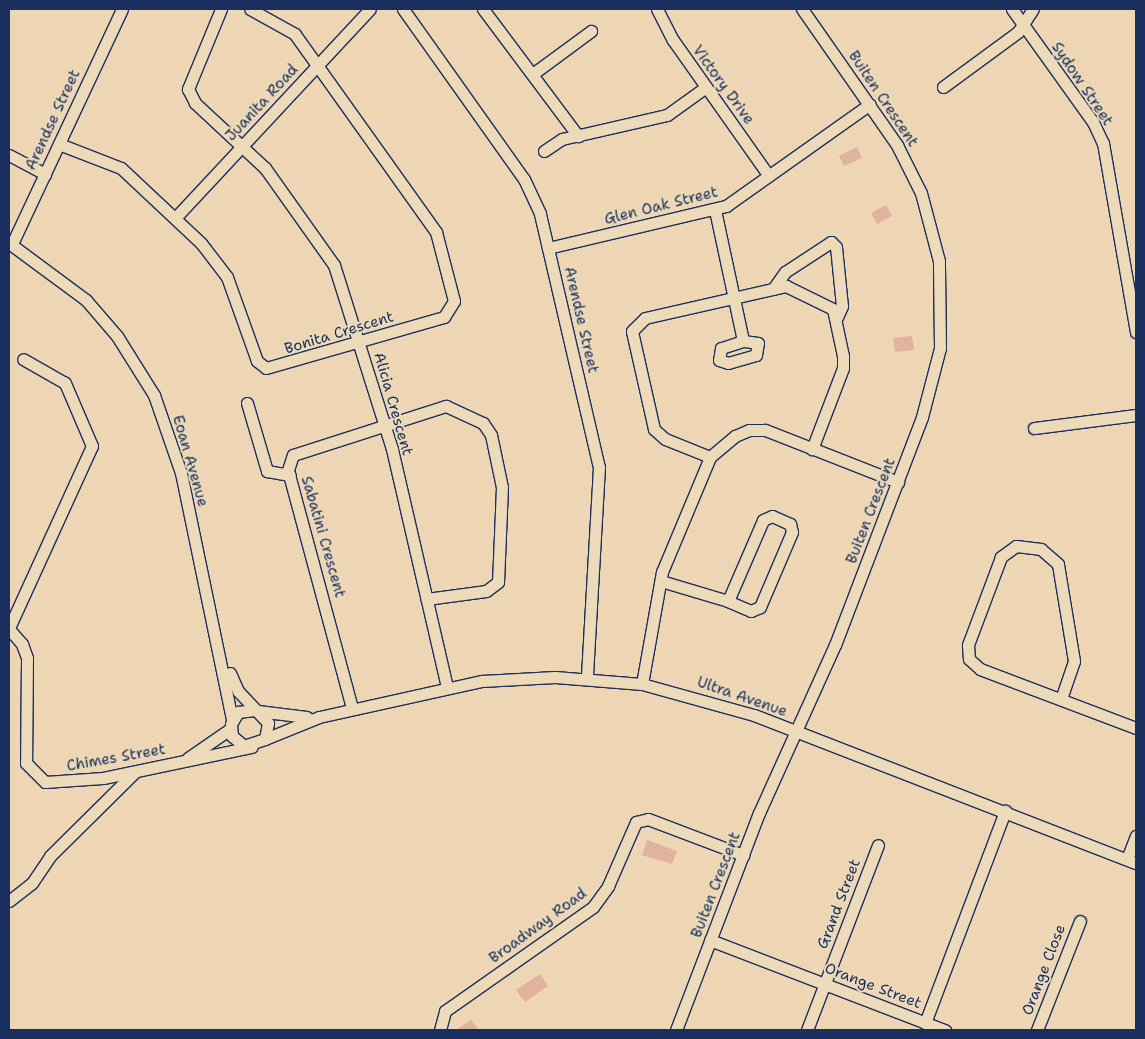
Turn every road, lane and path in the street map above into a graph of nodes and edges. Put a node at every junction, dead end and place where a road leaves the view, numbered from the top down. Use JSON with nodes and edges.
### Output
{"nodes":[{"id":1,"x":122,"y":9,"type":"edge"},
{"id":2,"x":221,"y":9,"type":"edge"},
{"id":3,"x":250,"y":9,"type":"edge"},
{"id":4,"x":370,"y":9,"type":"edge"},
{"id":5,"x":403,"y":9,"type":"edge"},
{"id":6,"x":484,"y":9,"type":"edge"},
{"id":7,"x":656,"y":9,"type":"edge"},
{"id":8,"x":802,"y":9,"type":"edge"},
{"id":9,"x":1012,"y":9,"type":"edge"},
{"id":10,"x":1034,"y":9,"type":"edge"},
{"id":11,"x":1022,"y":23,"type":"junction"},
{"id":12,"x":591,"y":31,"type":"dead end"},
{"id":13,"x":317,"y":65,"type":"junction"},
{"id":14,"x":534,"y":74,"type":"junction"},
{"id":15,"x":706,"y":87,"type":"junction"},
{"id":16,"x":943,"y":87,"type":"dead end"},
{"id":17,"x":870,"y":104,"type":"junction"},
{"id":18,"x":578,"y":136,"type":"junction"},
{"id":19,"x":59,"y":144,"type":"junction"},
{"id":20,"x":241,"y":146,"type":"junction"},
{"id":21,"x":544,"y":151,"type":"dead end"},
{"id":22,"x":9,"y":155,"type":"edge"},
{"id":23,"x":45,"y":174,"type":"junction"},
{"id":24,"x":769,"y":176,"type":"junction"},
{"id":25,"x":714,"y":210,"type":"junction"},
{"id":26,"x":176,"y":217,"type":"junction"},
{"id":27,"x":10,"y":244,"type":"edge"},
{"id":28,"x":548,"y":248,"type":"junction"},
{"id":29,"x":773,"y":289,"type":"junction"},
{"id":30,"x":734,"y":298,"type":"junction"},
{"id":31,"x":837,"y":317,"type":"junction"},
{"id":32,"x":1136,"y":332,"type":"edge"},
{"id":33,"x":743,"y":341,"type":"dead end"},
{"id":34,"x":359,"y":343,"type":"junction"},
{"id":35,"x":23,"y":359,"type":"dead end"},
{"id":36,"x":247,"y":403,"type":"dead end"},
{"id":37,"x":1136,"y":415,"type":"edge"},
{"id":38,"x":385,"y":424,"type":"junction"},
{"id":39,"x":1034,"y":428,"type":"dead end"},
{"id":40,"x":812,"y":449,"type":"junction"},
{"id":41,"x":710,"y":457,"type":"junction"},
{"id":42,"x":290,"y":475,"type":"junction"},
{"id":43,"x":898,"y":482,"type":"junction"},
{"id":44,"x":660,"y":581,"type":"junction"},
{"id":45,"x":427,"y":599,"type":"junction"},
{"id":46,"x":728,"y":601,"type":"junction"},
{"id":47,"x":9,"y":629,"type":"edge"},
{"id":48,"x":223,"y":657,"type":"junction"},
{"id":49,"x":587,"y":678,"type":"junction"},
{"id":50,"x":642,"y":684,"type":"junction"},
{"id":51,"x":447,"y":688,"type":"junction"},
{"id":52,"x":1061,"y":699,"type":"junction"},
{"id":53,"x":352,"y":708,"type":"junction"},
{"id":54,"x":256,"y":710,"type":"junction"},
{"id":55,"x":318,"y":717,"type":"junction"},
{"id":56,"x":231,"y":724,"type":"junction"},
{"id":57,"x":1136,"y":728,"type":"edge"},
{"id":58,"x":796,"y":731,"type":"junction"},
{"id":59,"x":265,"y":739,"type":"junction"},
{"id":60,"x":252,"y":747,"type":"junction"},
{"id":61,"x":180,"y":762,"type":"junction"},
{"id":62,"x":134,"y":773,"type":"junction"},
{"id":63,"x":1005,"y":811,"type":"junction"},
{"id":64,"x":1136,"y":836,"type":"edge"},
{"id":65,"x":878,"y":845,"type":"dead end"},
{"id":66,"x":743,"y":855,"type":"junction"},
{"id":67,"x":1132,"y":861,"type":"edge"},
{"id":68,"x":9,"y":900,"type":"edge"},
{"id":69,"x":1080,"y":921,"type":"dead end"},
{"id":70,"x":710,"y":940,"type":"junction"},
{"id":71,"x":824,"y":984,"type":"junction"},
{"id":72,"x":925,"y":1023,"type":"junction"},
{"id":73,"x":440,"y":1030,"type":"edge"},
{"id":74,"x":676,"y":1030,"type":"edge"},
{"id":75,"x":807,"y":1030,"type":"edge"},
{"id":76,"x":945,"y":1030,"type":"edge"},
{"id":77,"x":1037,"y":1030,"type":"edge"}],
"edges":[{"from":1,"to":19,"type":"street","name":"Arendse Street"},
{"from":2,"to":20,"type":"street","name":"Alicia Crescent"},
{"from":3,"to":13,"type":"street"},
{"from":4,"to":13,"type":"street","name":"Juanita Road"},
{"from":5,"to":28,"type":"street","name":"Arendse Street"},
{"from":6,"to":14,"type":"street"},
{"from":7,"to":15,"type":"street","name":"Victory Drive"},
{"from":8,"to":17,"type":"street","name":"Buiten Crescent"},
{"from":9,"to":11,"type":"street","name":"Sydow Street"},
{"from":10,"to":11,"type":"street"},
{"from":11,"to":16,"type":"street"},
{"from":11,"to":32,"type":"street","name":"Sydow Street"},
{"from":12,"to":14,"type":"street"},
{"from":13,"to":20,"type":"street","name":"Juanita Road"},
{"from":13,"to":34,"type":"street","name":"Bonita Crescent"},
{"from":14,"to":18,"type":"street"},
{"from":15,"to":18,"type":"street"},
{"from":15,"to":24,"type":"street","name":"Victory Drive"},
{"from":17,"to":24,"type":"street","name":"Glen Oak Street"},
{"from":17,"to":43,"type":"street","name":"Buiten Crescent"},
{"from":18,"to":21,"type":"street"},
{"from":19,"to":23,"type":"street","name":"Arendse Street"},
{"from":19,"to":26,"type":"street","name":"Bonita Crescent"},
{"from":20,"to":26,"type":"street","name":"Juanita Road"},
{"from":20,"to":34,"type":"street","name":"Alicia Crescent"},
{"from":22,"to":23,"type":"street"},
{"from":23,"to":27,"type":"street","name":"Arendse Street"},
{"from":24,"to":25,"type":"street","name":"Glen Oak Street"},
{"from":25,"to":28,"type":"street","name":"Glen Oak Street"},
{"from":25,"to":30,"type":"street"},
{"from":26,"to":34,"type":"street","name":"Bonita Crescent"},
{"from":27,"to":48,"type":"street","name":"Eoan Avenue"},
{"from":28,"to":49,"type":"street","name":"Arendse Street"},
{"from":29,"to":30,"type":"street"},
{"from":29,"to":31,"type":"street"},
{"from":29,"to":31,"type":"street"},
{"from":30,"to":33,"type":"street"},
{"from":30,"to":41,"type":"street"},
{"from":31,"to":40,"type":"street"},
{"from":34,"to":38,"type":"street","name":"Alicia Crescent"},
{"from":35,"to":47,"type":"street"},
{"from":36,"to":42,"type":"street"},
{"from":37,"to":39,"type":"street"},
{"from":38,"to":42,"type":"street","name":"Sabatini Crescent"},
{"from":38,"to":45,"type":"street","name":"Alicia Crescent"},
{"from":38,"to":45,"type":"street","name":"Sabatini Crescent"},
{"from":40,"to":41,"type":"street"},
{"from":40,"to":43,"type":"street"},
{"from":41,"to":44,"type":"street"},
{"from":42,"to":53,"type":"street","name":"Sabatini Crescent"},
{"from":43,"to":58,"type":"street","name":"Buiten Crescent"},
{"from":44,"to":46,"type":"street"},
{"from":44,"to":50,"type":"street"},
{"from":45,"to":51,"type":"street","name":"Alicia Crescent"},
{"from":46,"to":46,"type":"street"},
{"from":47,"to":62,"type":"street","name":"Chimes Street"},
{"from":48,"to":54,"type":"street","name":"Eoan Avenue"},
{"from":48,"to":56,"type":"street","name":"Eoan Avenue"},
{"from":49,"to":50,"type":"street","name":"Ultra Avenue"},
{"from":49,"to":51,"type":"street","name":"Ultra Avenue"},
{"from":50,"to":58,"type":"street","name":"Ultra Avenue"},
{"from":51,"to":53,"type":"street","name":"Ultra Avenue"},
{"from":52,"to":52,"type":"street"},
{"from":52,"to":57,"type":"street"},
{"from":53,"to":55,"type":"street","name":"Ultra Avenue"},
{"from":54,"to":55,"type":"street","name":"Ultra Avenue"},
{"from":54,"to":56,"type":"street"},
{"from":54,"to":59,"type":"street"},
{"from":55,"to":59,"type":"street","name":"Ultra Avenue"},
{"from":56,"to":60,"type":"street"},
{"from":56,"to":61,"type":"street","name":"Chimes Street"},
{"from":58,"to":63,"type":"street","name":"Ultra Avenue"},
{"from":58,"to":66,"type":"street","name":"Buiten Crescent"},
{"from":59,"to":60,"type":"street"},
{"from":60,"to":61,"type":"street","name":"Chimes Street"},
{"from":61,"to":62,"type":"street","name":"Chimes Street"},
{"from":62,"to":68,"type":"street"},
{"from":63,"to":67,"type":"street","name":"Ultra Avenue"},
{"from":63,"to":72,"type":"street","name":"Orange Street"},
{"from":64,"to":67,"type":"street"},
{"from":65,"to":71,"type":"street","name":"Grand Street"},
{"from":66,"to":70,"type":"street","name":"Buiten Crescent"},
{"from":66,"to":73,"type":"street","name":"Broadway Road"},
{"from":69,"to":77,"type":"street","name":"Orange Close"},
{"from":70,"to":71,"type":"street","name":"Orange Street"},
{"from":70,"to":74,"type":"street","name":"Buiten Crescent"},
{"from":71,"to":72,"type":"street","name":"Orange Street"},
{"from":71,"to":75,"type":"street","name":"Grand Street"},
{"from":72,"to":76,"type":"street"}]}
